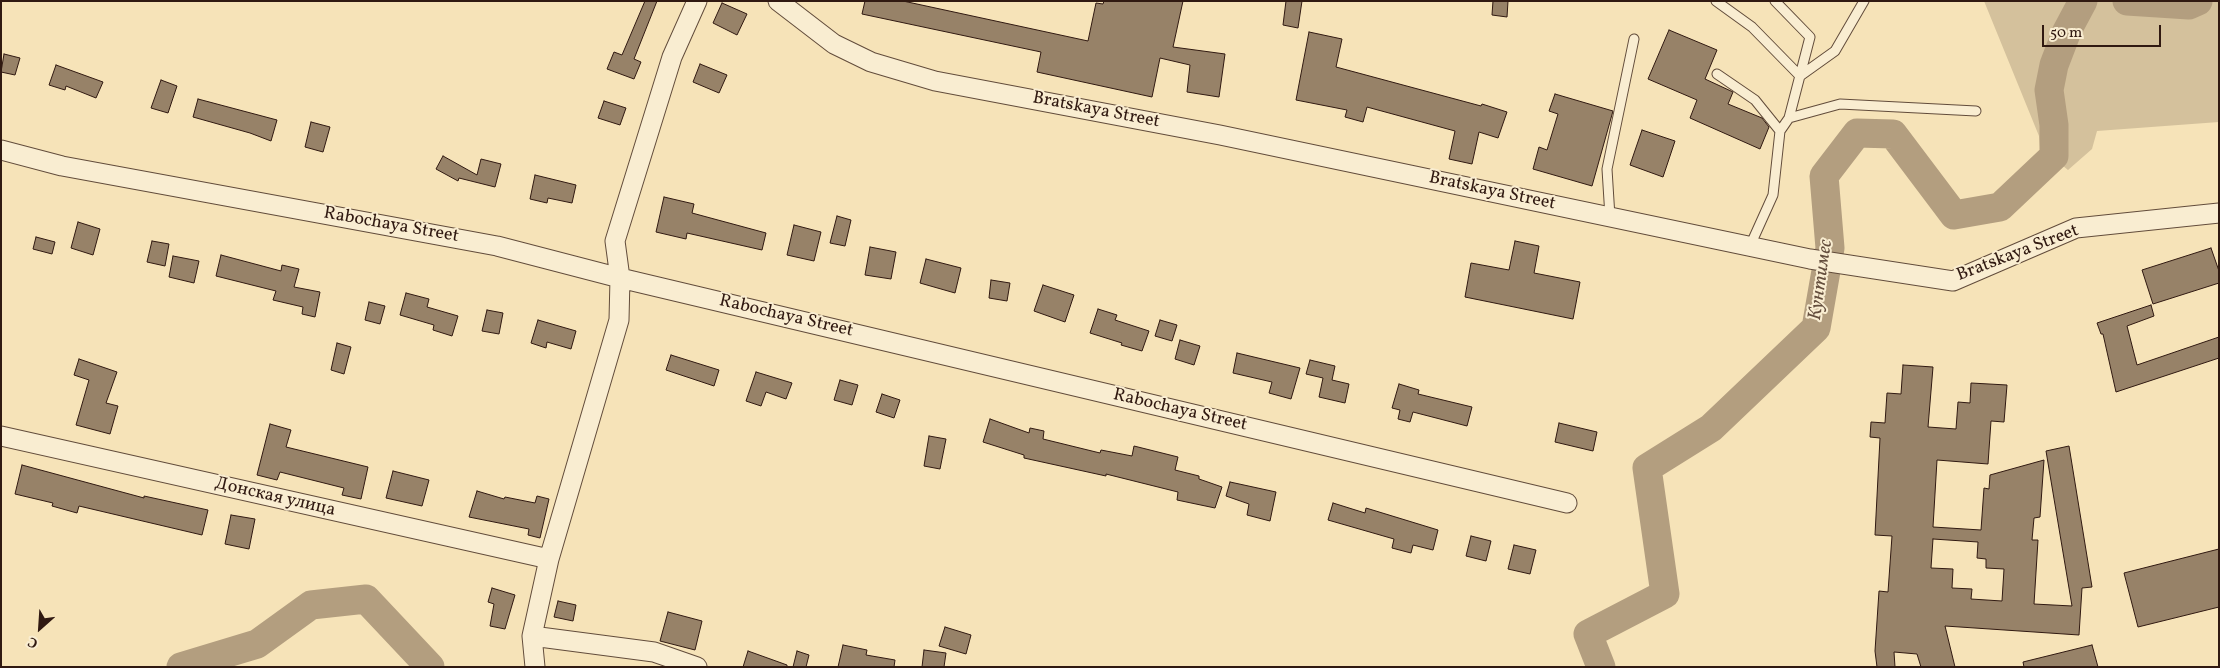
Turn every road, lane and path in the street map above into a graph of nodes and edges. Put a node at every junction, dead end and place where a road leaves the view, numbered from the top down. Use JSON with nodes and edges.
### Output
{"nodes":[{"id":1,"x":697,"y":1,"type":"edge"},
{"id":2,"x":778,"y":1,"type":"edge"},
{"id":3,"x":1716,"y":1,"type":"edge"},
{"id":4,"x":1775,"y":1,"type":"edge"},
{"id":5,"x":1864,"y":1,"type":"edge"},
{"id":6,"x":1634,"y":39,"type":"dead end"},
{"id":7,"x":1717,"y":74,"type":"dead end"},
{"id":8,"x":1800,"y":76,"type":"junction"},
{"id":9,"x":1976,"y":111,"type":"dead end"},
{"id":10,"x":1790,"y":118,"type":"junction"},
{"id":11,"x":1780,"y":131,"type":"junction"},
{"id":12,"x":1,"y":150,"type":"edge"},
{"id":13,"x":2219,"y":214,"type":"edge"},
{"id":14,"x":1610,"y":217,"type":"junction"},
{"id":15,"x":1750,"y":246,"type":"junction"},
{"id":16,"x":620,"y":278,"type":"junction"},
{"id":17,"x":1,"y":436,"type":"edge"},
{"id":18,"x":1567,"y":503,"type":"dead end"},
{"id":19,"x":549,"y":559,"type":"junction"},
{"id":20,"x":532,"y":636,"type":"junction"},
{"id":21,"x":535,"y":667,"type":"edge"},
{"id":22,"x":697,"y":667,"type":"edge"}],
"edges":[{"from":1,"to":16,"type":"street"},
{"from":2,"to":14,"type":"street","name":"Bratskaya Street"},
{"from":3,"to":8,"type":"lane"},
{"from":4,"to":8,"type":"lane"},
{"from":5,"to":8,"type":"lane"},
{"from":6,"to":14,"type":"lane"},
{"from":7,"to":11,"type":"lane"},
{"from":8,"to":10,"type":"lane"},
{"from":9,"to":10,"type":"lane"},
{"from":10,"to":11,"type":"lane"},
{"from":11,"to":15,"type":"lane"},
{"from":12,"to":16,"type":"street","name":"Rabochaya Street"},
{"from":13,"to":15,"type":"street","name":"Bratskaya Street"},
{"from":14,"to":15,"type":"street","name":"Bratskaya Street"},
{"from":16,"to":18,"type":"street","name":"Rabochaya Street"},
{"from":16,"to":19,"type":"street"},
{"from":17,"to":19,"type":"street","name":"Донская улица"},
{"from":19,"to":20,"type":"street"},
{"from":20,"to":21,"type":"street"},
{"from":20,"to":22,"type":"street"}]}
